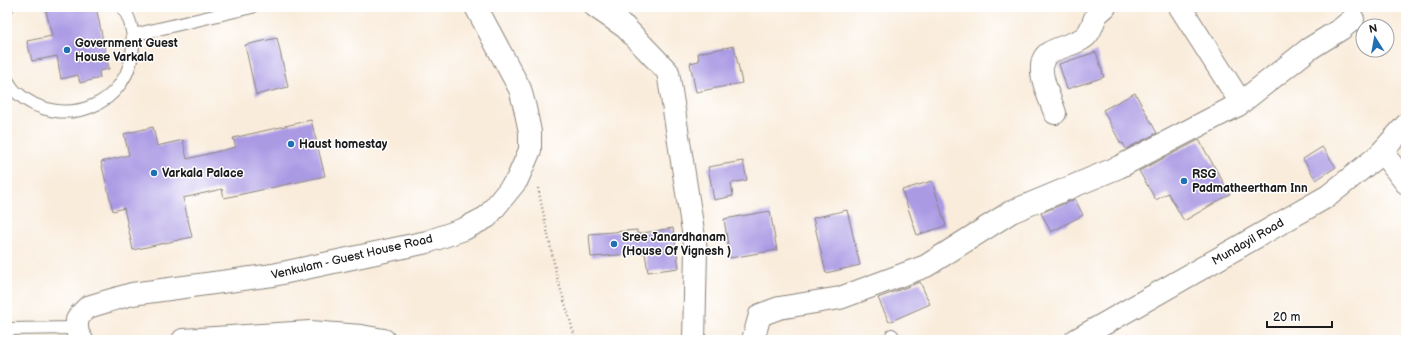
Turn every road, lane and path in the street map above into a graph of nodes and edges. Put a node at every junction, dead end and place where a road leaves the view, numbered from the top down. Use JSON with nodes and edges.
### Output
{"nodes":[{"id":1,"x":122,"y":7,"type":"edge"},
{"id":2,"x":252,"y":7,"type":"edge"},
{"id":3,"x":476,"y":7,"type":"edge"},
{"id":4,"x":596,"y":7,"type":"edge"},
{"id":5,"x":1180,"y":7,"type":"edge"},
{"id":6,"x":1098,"y":10,"type":"edge"},
{"id":7,"x":1353,"y":19,"type":"dead end"},
{"id":8,"x":133,"y":35,"type":"junction"},
{"id":9,"x":7,"y":80,"type":"edge"},
{"id":10,"x":1238,"y":105,"type":"junction"},
{"id":11,"x":1055,"y":113,"type":"dead end"},
{"id":12,"x":1406,"y":125,"type":"edge"},
{"id":13,"x":1382,"y":152,"type":"junction"},
{"id":14,"x":1406,"y":182,"type":"edge"},
{"id":15,"x":538,"y":188,"type":"dead end"},
{"id":16,"x":79,"y":328,"type":"edge"},
{"id":17,"x":7,"y":329,"type":"edge"},
{"id":18,"x":183,"y":340,"type":"edge"},
{"id":19,"x":384,"y":340,"type":"edge"},
{"id":20,"x":576,"y":340,"type":"edge"},
{"id":21,"x":694,"y":340,"type":"edge"},
{"id":22,"x":753,"y":340,"type":"edge"},
{"id":23,"x":1076,"y":340,"type":"edge"}],
"edges":[{"from":1,"to":8,"type":"lane"},
{"from":2,"to":8,"type":"lane"},
{"from":3,"to":16,"type":"street","name":"Venkulam - Guest House Road"},
{"from":4,"to":21,"type":"street"},
{"from":5,"to":10,"type":"street"},
{"from":6,"to":11,"type":"street"},
{"from":7,"to":10,"type":"street"},
{"from":8,"to":9,"type":"lane"},
{"from":10,"to":22,"type":"street"},
{"from":12,"to":13,"type":"street","name":"Mundayil Road"},
{"from":13,"to":14,"type":"street"},
{"from":13,"to":23,"type":"street","name":"Mundayil Road"},
{"from":15,"to":20,"type":"path"},
{"from":16,"to":17,"type":"lane"},
{"from":18,"to":19,"type":"street"}]}
